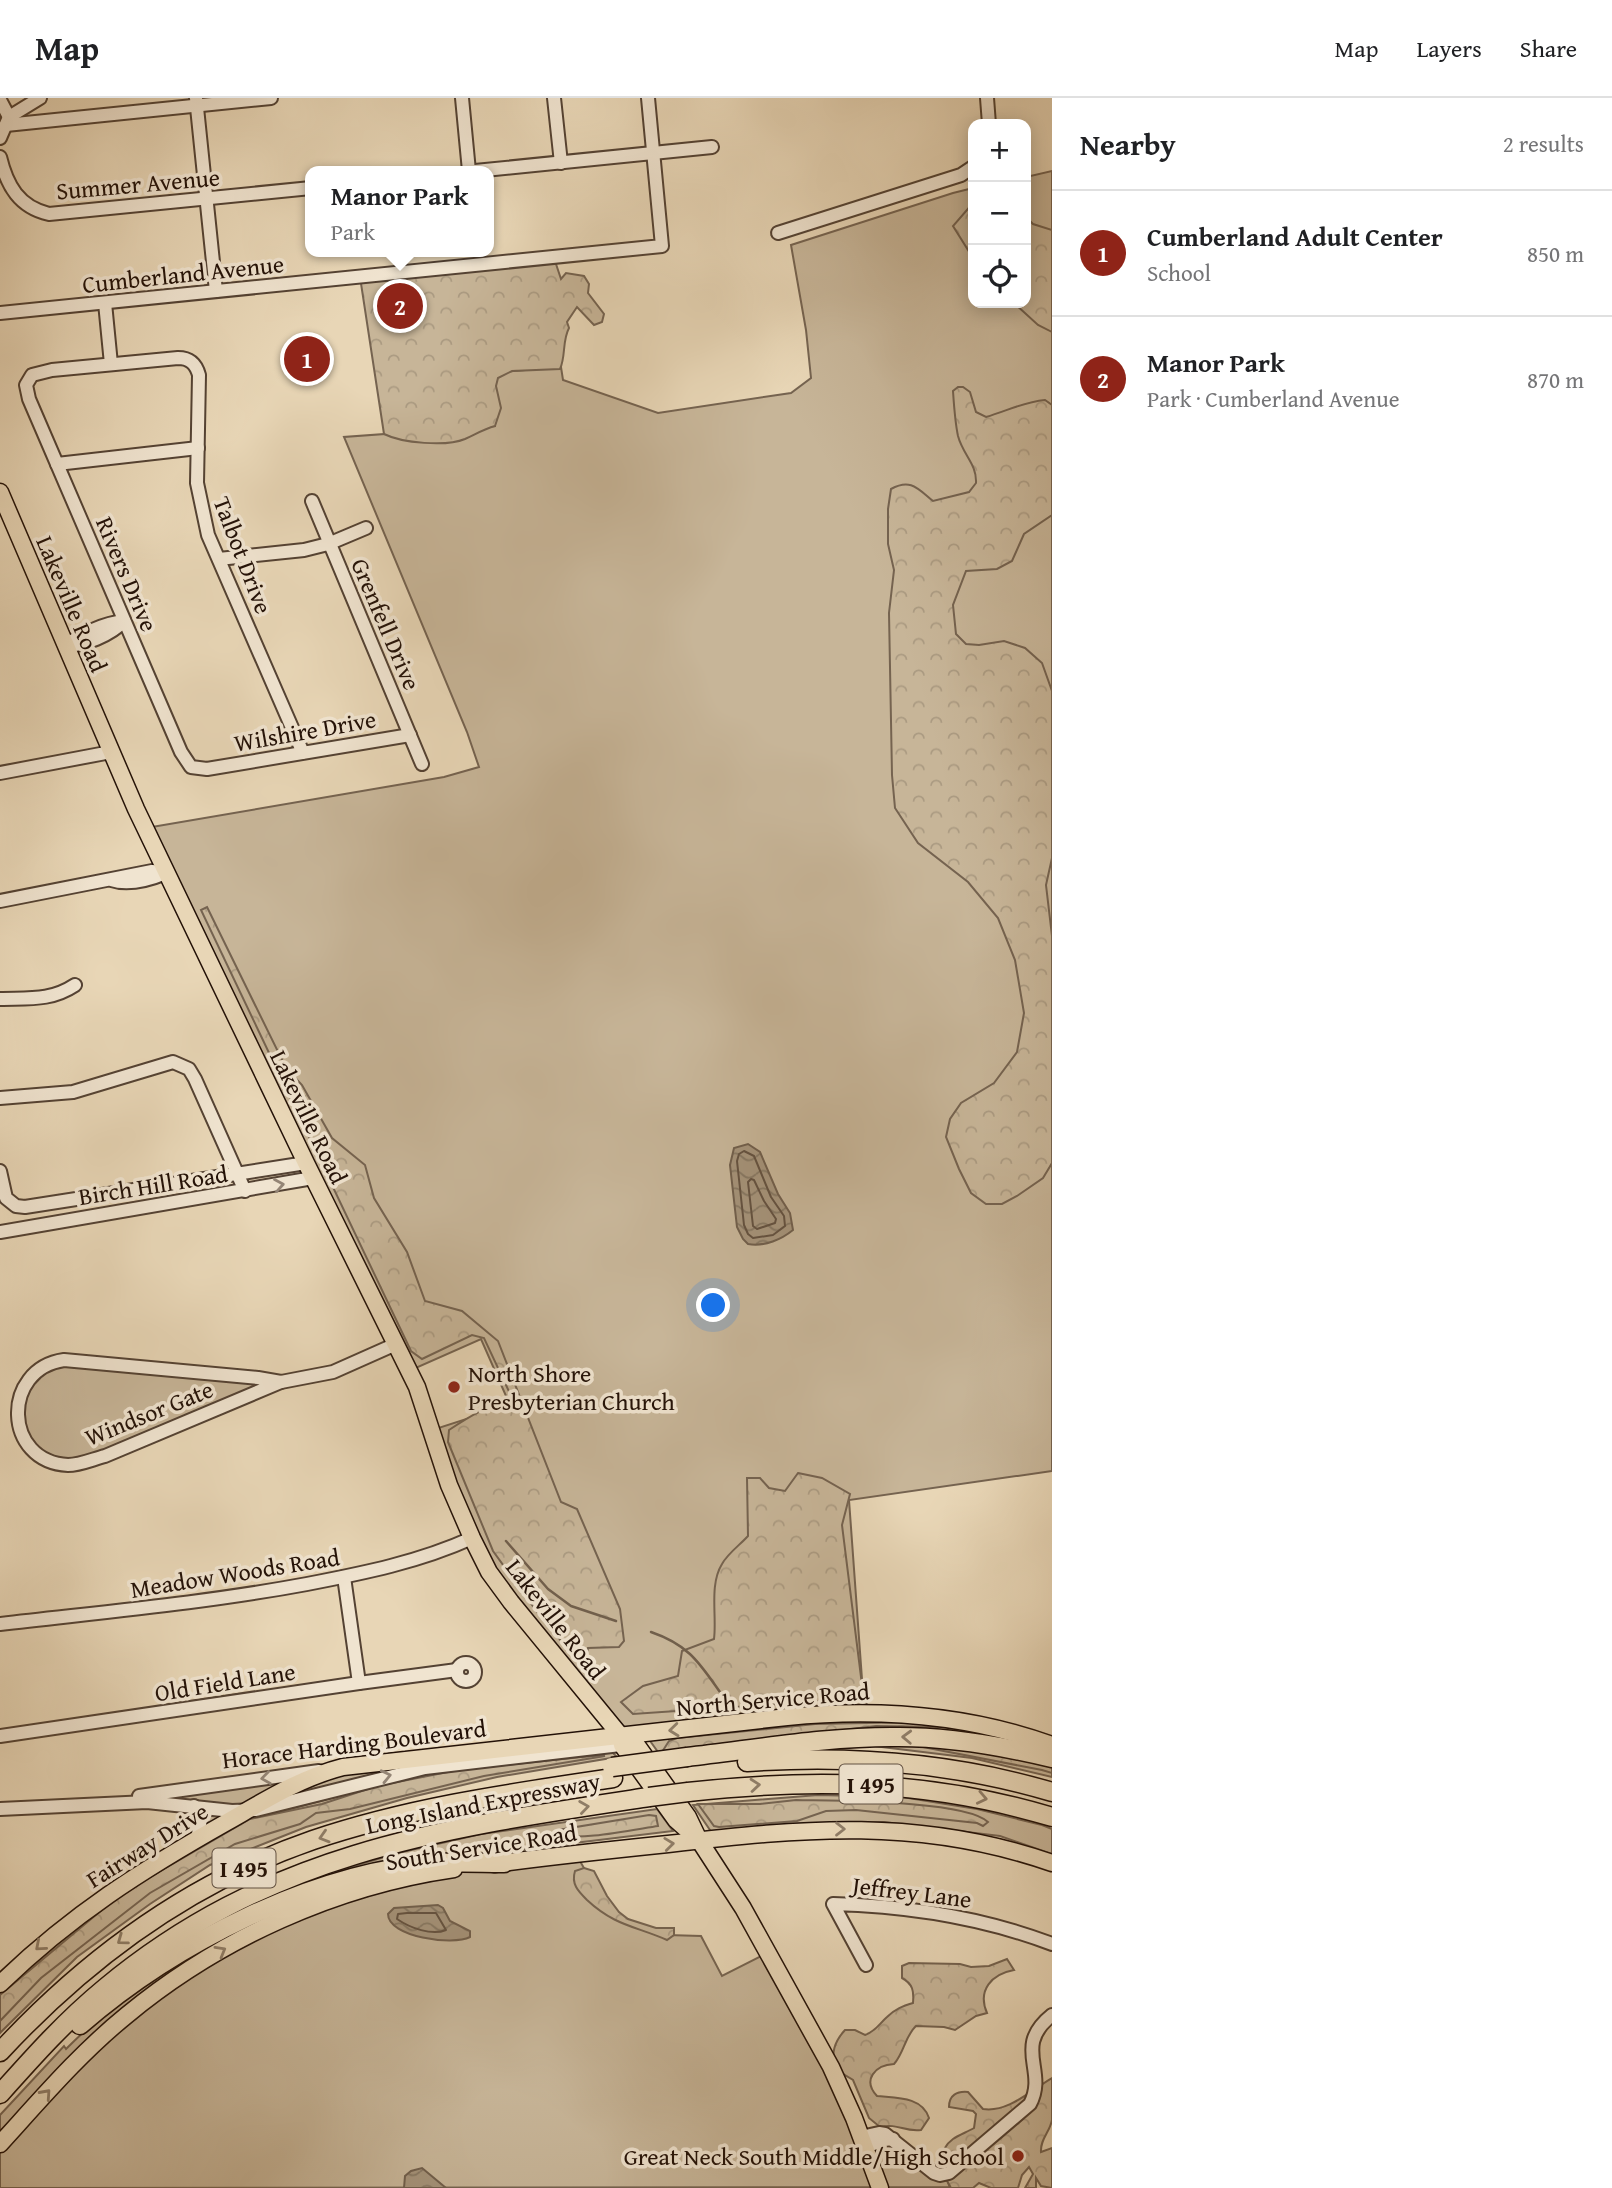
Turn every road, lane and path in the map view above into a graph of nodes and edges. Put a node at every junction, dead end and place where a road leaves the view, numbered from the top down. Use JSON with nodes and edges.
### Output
{"nodes":[{"id":1,"x":40,"y":98,"type":"edge"},
{"id":2,"x":271,"y":98,"type":"edge"},
{"id":3,"x":462,"y":98,"type":"edge"},
{"id":4,"x":554,"y":98,"type":"edge"},
{"id":5,"x":648,"y":98,"type":"edge"},
{"id":6,"x":987,"y":98,"type":"edge"},
{"id":7,"x":0,"y":100,"type":"edge"},
{"id":8,"x":197,"y":102,"type":"edge"},
{"id":9,"x":989,"y":119,"type":"edge"},
{"id":10,"x":7,"y":121,"type":"junction"},
{"id":11,"x":0,"y":138,"type":"edge"},
{"id":12,"x":712,"y":147,"type":"dead end"},
{"id":13,"x":653,"y":153,"type":"junction"},
{"id":14,"x":0,"y":157,"type":"edge"},
{"id":15,"x":561,"y":163,"type":"junction"},
{"id":16,"x":469,"y":166,"type":"edge"},
{"id":17,"x":494,"y":169,"type":"edge"},
{"id":18,"x":968,"y":170,"type":"edge"},
{"id":19,"x":305,"y":189,"type":"edge"},
{"id":20,"x":206,"y":199,"type":"junction"},
{"id":21,"x":778,"y":233,"type":"dead end"},
{"id":22,"x":479,"y":258,"type":"edge"},
{"id":23,"x":216,"y":291,"type":"junction"},
{"id":24,"x":105,"y":303,"type":"junction"},
{"id":25,"x":0,"y":313,"type":"edge"},
{"id":26,"x":111,"y":364,"type":"junction"},
{"id":27,"x":198,"y":448,"type":"junction"},
{"id":28,"x":57,"y":464,"type":"junction"},
{"id":29,"x":2,"y":501,"type":"edge"},
{"id":30,"x":312,"y":501,"type":"dead end"},
{"id":31,"x":366,"y":528,"type":"dead end"},
{"id":32,"x":328,"y":544,"type":"junction"},
{"id":33,"x":219,"y":559,"type":"junction"},
{"id":34,"x":124,"y":621,"type":"junction"},
{"id":35,"x":65,"y":646,"type":"junction"},
{"id":36,"x":410,"y":734,"type":"junction"},
{"id":37,"x":111,"y":752,"type":"junction"},
{"id":38,"x":303,"y":753,"type":"junction"},
{"id":39,"x":422,"y":764,"type":"dead end"},
{"id":40,"x":207,"y":769,"type":"joint"},
{"id":41,"x":0,"y":773,"type":"edge"},
{"id":42,"x":166,"y":873,"type":"junction"},
{"id":43,"x":0,"y":901,"type":"edge"},
{"id":44,"x":75,"y":985,"type":"dead end"},
{"id":45,"x":0,"y":999,"type":"edge"},
{"id":46,"x":0,"y":1098,"type":"edge"},
{"id":47,"x":306,"y":1163,"type":"junction"},
{"id":48,"x":0,"y":1171,"type":"edge"},
{"id":49,"x":238,"y":1174,"type":"junction"},
{"id":50,"x":313,"y":1178,"type":"junction"},
{"id":51,"x":245,"y":1191,"type":"junction"},
{"id":52,"x":0,"y":1231,"type":"edge"},
{"id":53,"x":396,"y":1344,"type":"junction"},
{"id":54,"x":281,"y":1382,"type":"junction"},
{"id":55,"x":472,"y":1538,"type":"junction"},
{"id":56,"x":344,"y":1577,"type":"junction"},
{"id":57,"x":0,"y":1624,"type":"edge"},
{"id":58,"x":457,"y":1671,"type":"dead end"},
{"id":59,"x":359,"y":1683,"type":"junction"},
{"id":60,"x":0,"y":1736,"type":"edge"},
{"id":61,"x":626,"y":1741,"type":"junction"},
{"id":62,"x":1052,"y":1745,"type":"edge"},
{"id":63,"x":1052,"y":1758,"type":"edge"},
{"id":64,"x":687,"y":1763,"type":"junction"},
{"id":65,"x":334,"y":1769,"type":"junction"},
{"id":66,"x":1052,"y":1792,"type":"edge"},
{"id":67,"x":94,"y":1804,"type":"junction"},
{"id":68,"x":194,"y":1806,"type":"junction"},
{"id":69,"x":0,"y":1809,"type":"edge"},
{"id":70,"x":246,"y":1811,"type":"junction"},
{"id":71,"x":1052,"y":1817,"type":"edge"},
{"id":72,"x":197,"y":1839,"type":"junction"},
{"id":73,"x":699,"y":1840,"type":"junction"},
{"id":74,"x":504,"y":1863,"type":"junction"},
{"id":75,"x":1052,"y":1863,"type":"edge"},
{"id":76,"x":1052,"y":1944,"type":"edge"},
{"id":77,"x":866,"y":1965,"type":"dead end"},
{"id":78,"x":0,"y":1984,"type":"edge"},
{"id":79,"x":1052,"y":2015,"type":"edge"},
{"id":80,"x":0,"y":2052,"type":"edge"},
{"id":81,"x":0,"y":2094,"type":"edge"},
{"id":82,"x":0,"y":2102,"type":"edge"},
{"id":83,"x":863,"y":2142,"type":"junction"},
{"id":84,"x":0,"y":2144,"type":"edge"},
{"id":85,"x":880,"y":2188,"type":"edge"}],
"edges":[{"from":1,"to":10,"type":"street"},
{"from":2,"to":8,"type":"street"},
{"from":3,"to":16,"type":"street"},
{"from":4,"to":15,"type":"street"},
{"from":5,"to":13,"type":"street"},
{"from":6,"to":9,"type":"street"},
{"from":7,"to":10,"type":"street"},
{"from":8,"to":10,"type":"street"},
{"from":8,"to":20,"type":"street"},
{"from":10,"to":11,"type":"street"},
{"from":12,"to":13,"type":"street"},
{"from":13,"to":15,"type":"street"},
{"from":13,"to":22,"type":"street","name":"Cumberland Avenue"},
{"from":14,"to":20,"type":"street","name":"Summer Avenue"},
{"from":15,"to":17,"type":"street"},
{"from":18,"to":21,"type":"street"},
{"from":19,"to":20,"type":"street","name":"Summer Avenue"},
{"from":20,"to":23,"type":"street"},
{"from":22,"to":23,"type":"street","name":"Cumberland Avenue"},
{"from":23,"to":24,"type":"street","name":"Cumberland Avenue"},
{"from":24,"to":25,"type":"street","name":"Cumberland Avenue"},
{"from":24,"to":26,"type":"street"},
{"from":26,"to":27,"type":"street","name":"Talbot Drive"},
{"from":26,"to":28,"type":"street","name":"Rivers Drive"},
{"from":27,"to":28,"type":"street"},
{"from":27,"to":33,"type":"street","name":"Talbot Drive"},
{"from":28,"to":34,"type":"street","name":"Rivers Drive"},
{"from":29,"to":35,"type":"main road","name":"Lakeville Road"},
{"from":30,"to":32,"type":"street","name":"Grenfell Drive"},
{"from":31,"to":32,"type":"street"},
{"from":32,"to":33,"type":"street"},
{"from":32,"to":36,"type":"street","name":"Grenfell Drive"},
{"from":33,"to":38,"type":"street","name":"Talbot Drive"},
{"from":34,"to":35,"type":"street"},
{"from":34,"to":40,"type":"street","name":"Rivers Drive"},
{"from":35,"to":37,"type":"main road","name":"Lakeville Road"},
{"from":36,"to":38,"type":"street","name":"Wilshire Drive"},
{"from":36,"to":39,"type":"street","name":"Grenfell Drive"},
{"from":37,"to":41,"type":"street"},
{"from":37,"to":42,"type":"main road","name":"Lakeville Road"},
{"from":38,"to":40,"type":"street","name":"Wilshire Drive"},
{"from":42,"to":43,"type":"street"},
{"from":42,"to":47,"type":"main road","name":"Lakeville Road"},
{"from":44,"to":45,"type":"street"},
{"from":46,"to":49,"type":"street"},
{"from":47,"to":49,"type":"street"},
{"from":47,"to":50,"type":"main road","name":"Lakeville Road"},
{"from":48,"to":49,"type":"street"},
{"from":49,"to":51,"type":"street"},
{"from":51,"to":50,"type":"street","name":"Birch Hill Road","one_way":true},
{"from":50,"to":53,"type":"main road","name":"Lakeville Road"},
{"from":51,"to":52,"type":"street","name":"Birch Hill Road"},
{"from":53,"to":54,"type":"street","name":"Windsor Gate"},
{"from":53,"to":55,"type":"main road","name":"Lakeville Road"},
{"from":54,"to":54,"type":"street","name":"Windsor Gate"},
{"from":55,"to":56,"type":"street","name":"Meadow Woods Road"},
{"from":55,"to":61,"type":"main road","name":"Lakeville Road"},
{"from":56,"to":57,"type":"street","name":"Meadow Woods Road"},
{"from":56,"to":59,"type":"street"},
{"from":58,"to":59,"type":"street","name":"Old Field Lane"},
{"from":59,"to":60,"type":"street","name":"Old Field Lane"},
{"from":62,"to":61,"type":"main road","name":"North Service Road","one_way":true},
{"from":61,"to":65,"type":"main road","name":"Horace Harding Boulevard"},
{"from":70,"to":61,"type":"street","name":"Horace Harding Boulevard","one_way":true},
{"from":61,"to":73,"type":"main road","name":"Lakeville Road"},
{"from":63,"to":64,"type":"highway","one_way":true},
{"from":64,"to":66,"type":"highway","number":"I 495"},
{"from":64,"to":80,"type":"highway","name":"Long Island Expressway","number":"I 495","one_way":true,"bridge":true},
{"from":65,"to":67,"type":"street","name":"Horace Harding Boulevard","one_way":true},
{"from":65,"to":70,"type":"main road","name":"Fairway Drive"},
{"from":67,"to":68,"type":"street","name":"Horace Harding Boulevard"},
{"from":67,"to":69,"type":"street","name":"Horace Harding Boulevard"},
{"from":68,"to":70,"type":"street","name":"Horace Harding Boulevard"},
{"from":68,"to":72,"type":"street"},
{"from":70,"to":72,"type":"main road","name":"Fairway Drive"},
{"from":81,"to":71,"type":"highway","name":"Long Island Expressway","number":"I 495","one_way":true,"bridge":true},
{"from":72,"to":78,"type":"main road","name":"Fairway Drive","one_way":true},
{"from":74,"to":73,"type":"main road","name":"South Service Road","one_way":true},
{"from":73,"to":75,"type":"main road","name":"South Service Road","one_way":true},
{"from":73,"to":83,"type":"main road","name":"Lakeville Road"},
{"from":74,"to":82,"type":"highway"},
{"from":84,"to":74,"type":"main road","name":"South Service Road","one_way":true},
{"from":76,"to":77,"type":"street","name":"Jeffrey Lane"},
{"from":79,"to":83,"type":"street"},
{"from":83,"to":85,"type":"main road","name":"Lakeville Road"}]}
